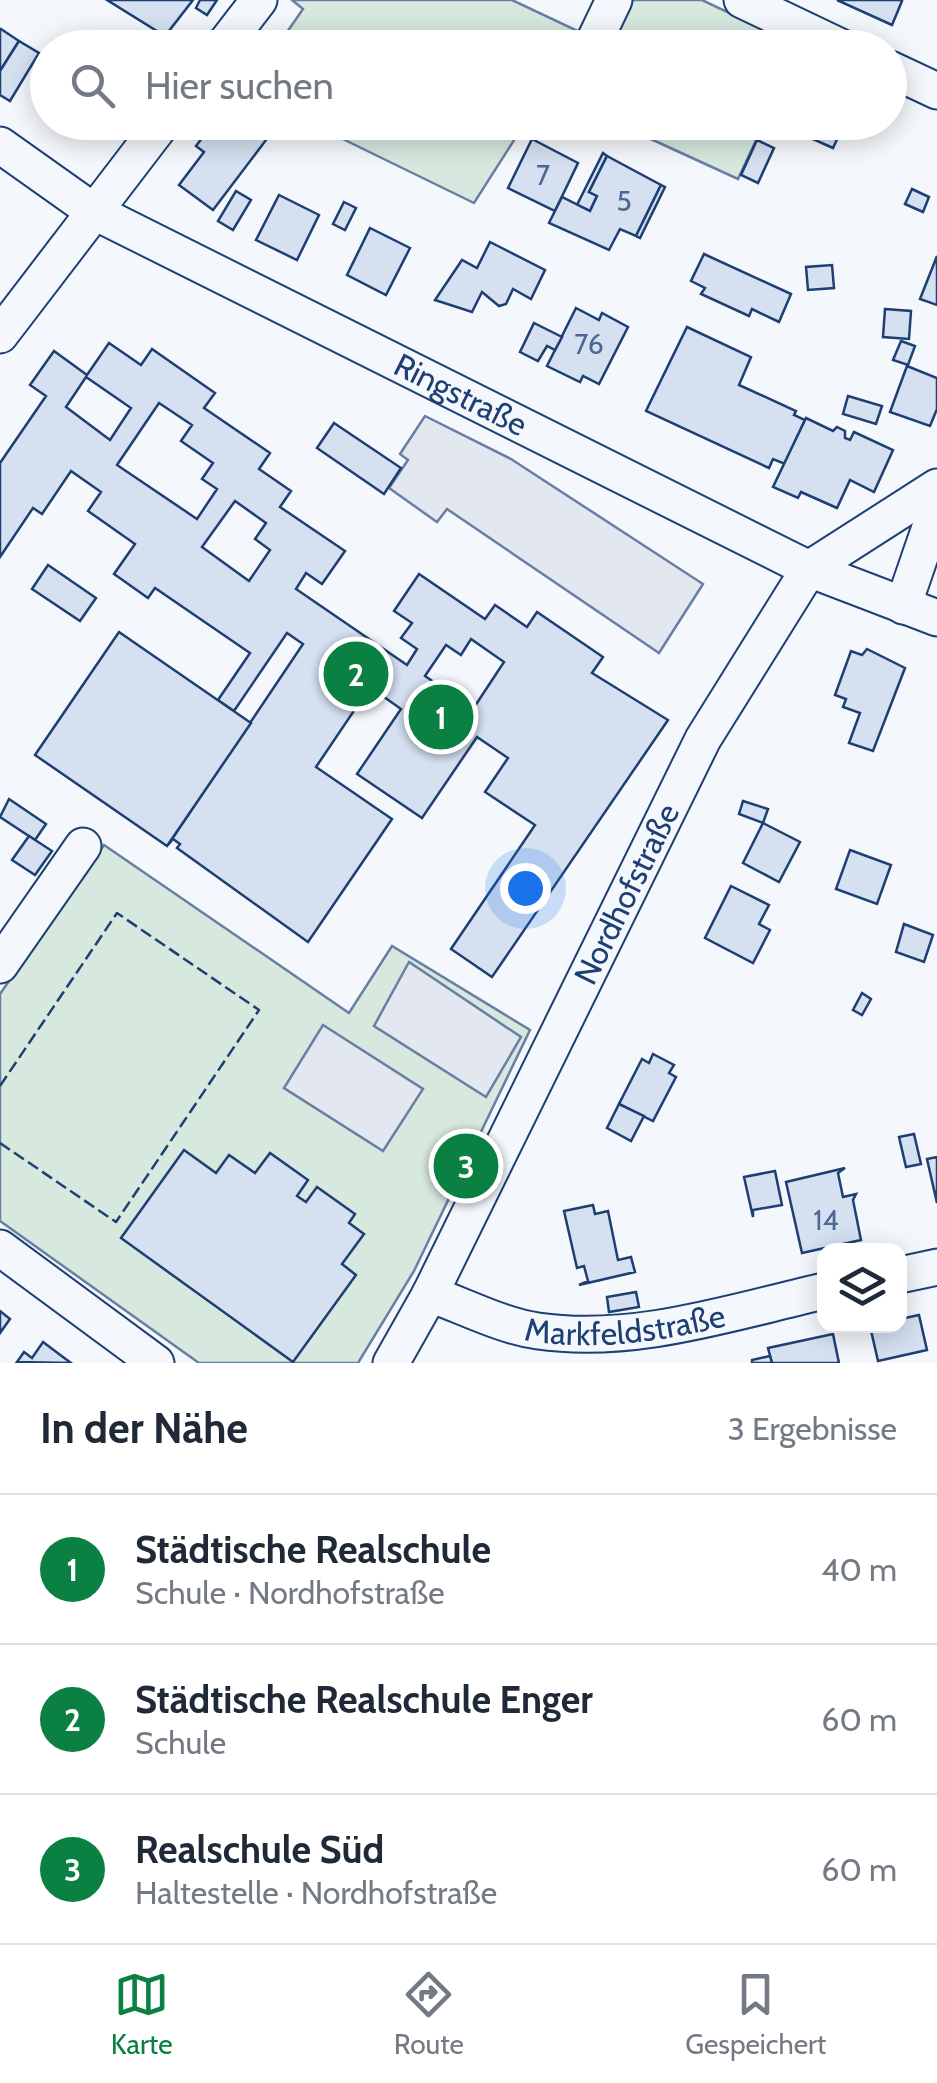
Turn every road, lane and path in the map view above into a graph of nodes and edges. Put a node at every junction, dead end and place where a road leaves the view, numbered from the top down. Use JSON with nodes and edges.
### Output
{"nodes":[{"id":1,"x":259,"y":0,"type":"edge"},
{"id":2,"x":614,"y":0,"type":"edge"},
{"id":3,"x":742,"y":0,"type":"edge"},
{"id":4,"x":236,"y":30,"type":"edge"},
{"id":5,"x":600,"y":30,"type":"edge"},
{"id":6,"x":806,"y":30,"type":"edge"},
{"id":7,"x":907,"y":77,"type":"edge"},
{"id":8,"x":937,"y":91,"type":"edge"},
{"id":9,"x":149,"y":140,"type":"edge"},
{"id":10,"x":0,"y":145,"type":"edge"},
{"id":11,"x":94,"y":211,"type":"junction"},
{"id":12,"x":0,"y":335,"type":"edge"},
{"id":13,"x":937,"y":487,"type":"edge"},
{"id":14,"x":937,"y":507,"type":"edge"},
{"id":15,"x":808,"y":570,"type":"junction"},
{"id":16,"x":903,"y":606,"type":"junction"},
{"id":17,"x":937,"y":618,"type":"edge"},
{"id":18,"x":83,"y":846,"type":"dead end"},
{"id":19,"x":0,"y":965,"type":"edge"},
{"id":20,"x":0,"y":1248,"type":"edge"},
{"id":21,"x":937,"y":1267,"type":"edge"},
{"id":22,"x":907,"y":1273,"type":"edge"},
{"id":23,"x":817,"y":1293,"type":"edge"},
{"id":24,"x":430,"y":1294,"type":"junction"},
{"id":25,"x":156,"y":1363,"type":"edge"},
{"id":26,"x":391,"y":1363,"type":"edge"}],
"edges":[{"from":1,"to":4,"type":"street"},
{"from":2,"to":5,"type":"street"},
{"from":3,"to":6,"type":"street"},
{"from":7,"to":8,"type":"street"},
{"from":9,"to":11,"type":"street"},
{"from":10,"to":11,"type":"street","name":"Ringstraße"},
{"from":11,"to":12,"type":"street"},
{"from":11,"to":15,"type":"street","name":"Ringstraße"},
{"from":13,"to":15,"type":"street","name":"Nordhofstraße"},
{"from":14,"to":16,"type":"street"},
{"from":15,"to":16,"type":"street","name":"Ringstraße"},
{"from":15,"to":24,"type":"street","name":"Nordhofstraße"},
{"from":16,"to":17,"type":"street","name":"Ringstraße"},
{"from":18,"to":19,"type":"street"},
{"from":20,"to":25,"type":"street"},
{"from":21,"to":22,"type":"street"},
{"from":23,"to":24,"type":"street","name":"Markfeldstraße"},
{"from":24,"to":26,"type":"street","name":"Nordhofstraße"}]}
